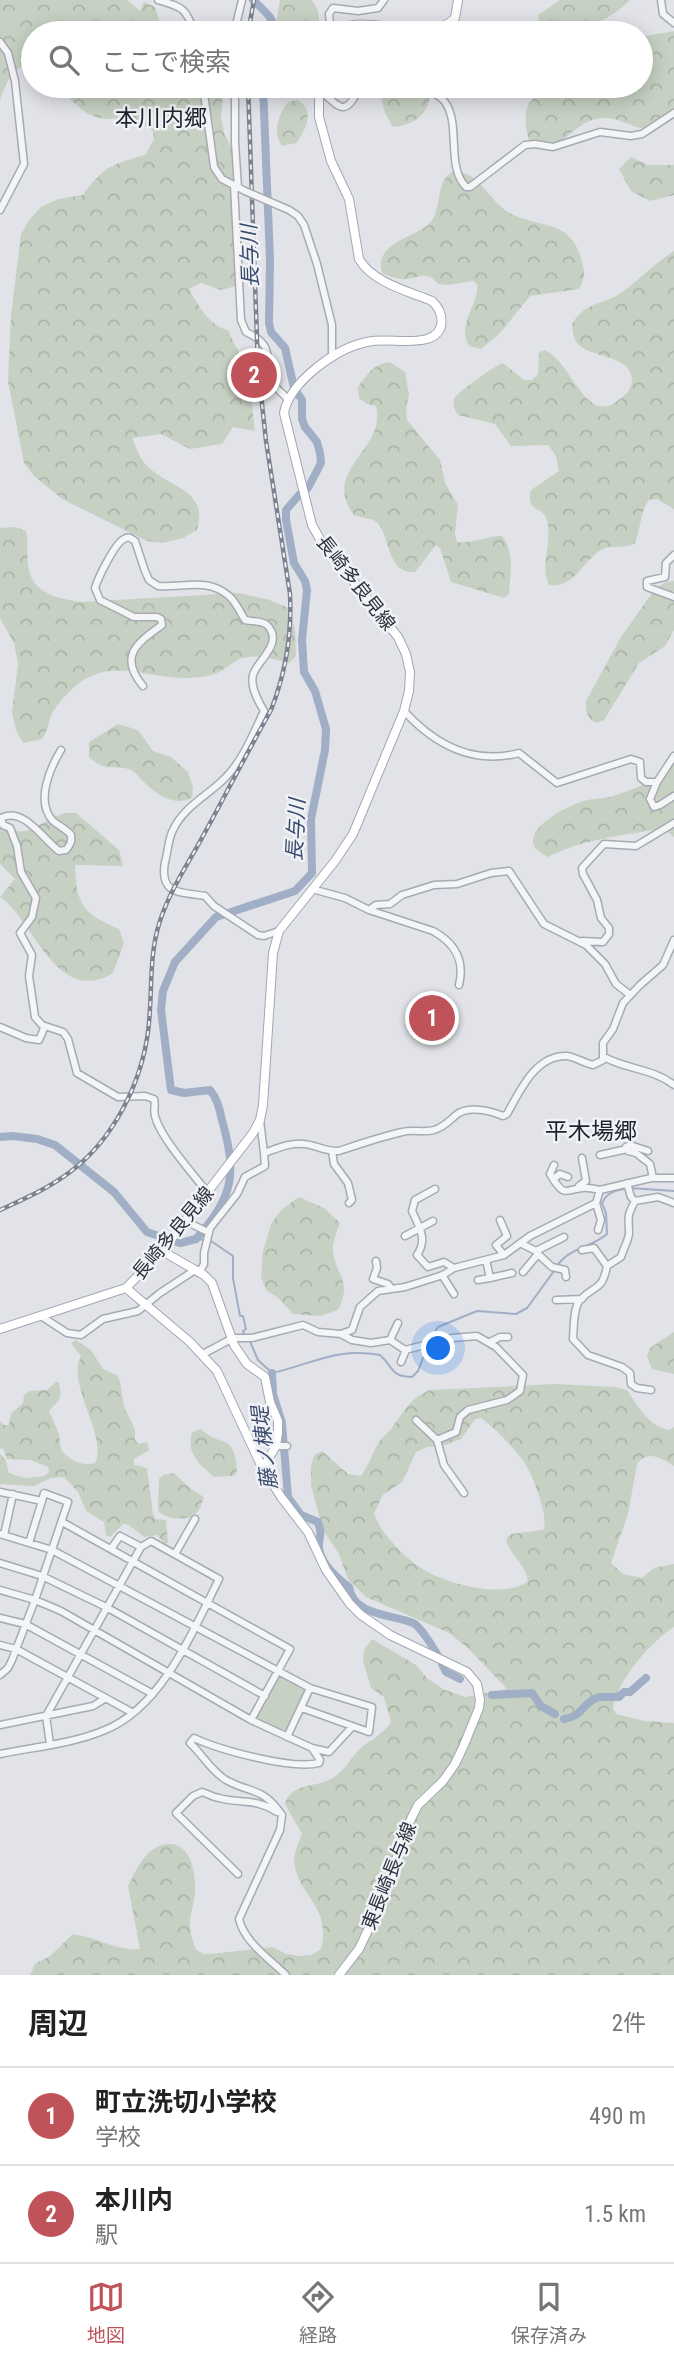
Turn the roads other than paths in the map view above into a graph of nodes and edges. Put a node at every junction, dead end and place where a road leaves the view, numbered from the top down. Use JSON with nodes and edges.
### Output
{"nodes":[{"id":1,"x":158,"y":0,"type":"edge"},
{"id":2,"x":242,"y":0,"type":"edge"},
{"id":3,"x":384,"y":0,"type":"edge"},
{"id":4,"x":458,"y":0,"type":"edge"},
{"id":5,"x":661,"y":0,"type":"edge"},
{"id":6,"x":189,"y":21,"type":"edge"},
{"id":7,"x":237,"y":21,"type":"edge"},
{"id":8,"x":329,"y":21,"type":"edge"},
{"id":9,"x":452,"y":21,"type":"edge"},
{"id":10,"x":674,"y":23,"type":"edge"},
{"id":11,"x":0,"y":42,"type":"edge"},
{"id":12,"x":205,"y":98,"type":"edge"},
{"id":13,"x":234,"y":98,"type":"edge"},
{"id":14,"x":318,"y":98,"type":"edge"},
{"id":15,"x":330,"y":98,"type":"edge"},
{"id":16,"x":355,"y":98,"type":"edge"},
{"id":17,"x":439,"y":98,"type":"edge"},
{"id":18,"x":674,"y":113,"type":"edge"},
{"id":19,"x":239,"y":188,"type":"junction"},
{"id":20,"x":0,"y":210,"type":"edge"},
{"id":21,"x":332,"y":356,"type":"junction"},
{"id":22,"x":290,"y":397,"type":"junction"},
{"id":23,"x":674,"y":555,"type":"edge"},
{"id":24,"x":674,"y":597,"type":"edge"},
{"id":25,"x":142,"y":686,"type":"dead end"},
{"id":26,"x":404,"y":711,"type":"junction"},
{"id":27,"x":61,"y":750,"type":"dead end"},
{"id":28,"x":674,"y":756,"type":"edge"},
{"id":29,"x":657,"y":782,"type":"junction"},
{"id":30,"x":674,"y":796,"type":"edge"},
{"id":31,"x":674,"y":823,"type":"edge"},
{"id":32,"x":312,"y":889,"type":"junction"},
{"id":33,"x":369,"y":910,"type":"junction"},
{"id":34,"x":279,"y":931,"type":"junction"},
{"id":35,"x":674,"y":940,"type":"edge"},
{"id":36,"x":580,"y":941,"type":"junction"},
{"id":37,"x":459,"y":985,"type":"dead end"},
{"id":38,"x":629,"y":995,"type":"junction"},
{"id":39,"x":45,"y":1026,"type":"junction"},
{"id":40,"x":0,"y":1027,"type":"edge"},
{"id":41,"x":604,"y":1057,"type":"junction"},
{"id":42,"x":674,"y":1085,"type":"edge"},
{"id":43,"x":260,"y":1120,"type":"junction"},
{"id":44,"x":627,"y":1149,"type":"junction"},
{"id":45,"x":331,"y":1151,"type":"junction"},
{"id":46,"x":648,"y":1151,"type":"dead end"},
{"id":47,"x":264,"y":1153,"type":"junction"},
{"id":48,"x":600,"y":1155,"type":"dead end"},
{"id":49,"x":582,"y":1158,"type":"dead end"},
{"id":50,"x":554,"y":1165,"type":"dead end"},
{"id":51,"x":568,"y":1177,"type":"dead end"},
{"id":52,"x":653,"y":1178,"type":"junction"},
{"id":53,"x":674,"y":1178,"type":"edge"},
{"id":54,"x":553,"y":1179,"type":"junction"},
{"id":55,"x":627,"y":1186,"type":"junction"},
{"id":56,"x":435,"y":1189,"type":"dead end"},
{"id":57,"x":575,"y":1190,"type":"junction"},
{"id":58,"x":600,"y":1191,"type":"junction"},
{"id":59,"x":207,"y":1192,"type":"junction"},
{"id":60,"x":635,"y":1200,"type":"junction"},
{"id":61,"x":349,"y":1203,"type":"dead end"},
{"id":62,"x":596,"y":1203,"type":"junction"},
{"id":63,"x":674,"y":1203,"type":"edge"},
{"id":64,"x":500,"y":1220,"type":"dead end"},
{"id":65,"x":185,"y":1221,"type":"junction"},
{"id":66,"x":433,"y":1221,"type":"dead end"},
{"id":67,"x":419,"y":1228,"type":"junction"},
{"id":68,"x":598,"y":1230,"type":"dead end"},
{"id":69,"x":207,"y":1236,"type":"junction"},
{"id":70,"x":405,"y":1236,"type":"dead end"},
{"id":71,"x":565,"y":1237,"type":"dead end"},
{"id":72,"x":522,"y":1244,"type":"junction"},
{"id":73,"x":163,"y":1249,"type":"junction"},
{"id":74,"x":582,"y":1250,"type":"dead end"},
{"id":75,"x":537,"y":1252,"type":"junction"},
{"id":76,"x":504,"y":1255,"type":"junction"},
{"id":77,"x":486,"y":1260,"type":"junction"},
{"id":78,"x":376,"y":1261,"type":"dead end"},
{"id":79,"x":607,"y":1266,"type":"junction"},
{"id":80,"x":454,"y":1268,"type":"junction"},
{"id":81,"x":197,"y":1271,"type":"junction"},
{"id":82,"x":523,"y":1272,"type":"dead end"},
{"id":83,"x":512,"y":1273,"type":"dead end"},
{"id":84,"x":442,"y":1275,"type":"junction"},
{"id":85,"x":566,"y":1277,"type":"dead end"},
{"id":86,"x":490,"y":1278,"type":"junction"},
{"id":87,"x":478,"y":1280,"type":"dead end"},
{"id":88,"x":126,"y":1288,"type":"junction"},
{"id":89,"x":391,"y":1288,"type":"junction"},
{"id":90,"x":454,"y":1294,"type":"dead end"},
{"id":91,"x":582,"y":1299,"type":"junction"},
{"id":92,"x":556,"y":1300,"type":"dead end"},
{"id":93,"x":145,"y":1306,"type":"junction"},
{"id":94,"x":41,"y":1316,"type":"junction"},
{"id":95,"x":398,"y":1323,"type":"dead end"},
{"id":96,"x":0,"y":1329,"type":"edge"},
{"id":97,"x":341,"y":1334,"type":"junction"},
{"id":98,"x":502,"y":1335,"type":"dead end"},
{"id":99,"x":233,"y":1338,"type":"junction"},
{"id":100,"x":390,"y":1340,"type":"junction"},
{"id":101,"x":489,"y":1342,"type":"junction"},
{"id":102,"x":406,"y":1350,"type":"junction"},
{"id":103,"x":203,"y":1354,"type":"junction"},
{"id":104,"x":401,"y":1362,"type":"dead end"},
{"id":105,"x":651,"y":1390,"type":"dead end"},
{"id":106,"x":416,"y":1420,"type":"dead end"},
{"id":107,"x":437,"y":1440,"type":"junction"},
{"id":108,"x":276,"y":1446,"type":"junction"},
{"id":109,"x":287,"y":1446,"type":"dead end"},
{"id":110,"x":263,"y":1468,"type":"junction"},
{"id":111,"x":0,"y":1492,"type":"edge"},
{"id":112,"x":464,"y":1493,"type":"dead end"},
{"id":113,"x":13,"y":1494,"type":"junction"},
{"id":114,"x":42,"y":1501,"type":"junction"},
{"id":115,"x":195,"y":1519,"type":"dead end"},
{"id":116,"x":62,"y":1521,"type":"junction"},
{"id":117,"x":2,"y":1535,"type":"edge"},
{"id":118,"x":29,"y":1543,"type":"junction"},
{"id":119,"x":141,"y":1547,"type":"junction"},
{"id":120,"x":111,"y":1549,"type":"junction"},
{"id":121,"x":52,"y":1550,"type":"junction"},
{"id":122,"x":175,"y":1554,"type":"junction"},
{"id":123,"x":133,"y":1561,"type":"junction"},
{"id":124,"x":0,"y":1563,"type":"edge"},
{"id":125,"x":42,"y":1576,"type":"junction"},
{"id":126,"x":119,"y":1584,"type":"junction"},
{"id":127,"x":0,"y":1590,"type":"edge"},
{"id":128,"x":36,"y":1600,"type":"junction"},
{"id":129,"x":207,"y":1603,"type":"junction"},
{"id":130,"x":106,"y":1607,"type":"junction"},
{"id":131,"x":0,"y":1618,"type":"edge"},
{"id":132,"x":26,"y":1624,"type":"junction"},
{"id":133,"x":194,"y":1626,"type":"junction"},
{"id":134,"x":93,"y":1629,"type":"junction"},
{"id":135,"x":0,"y":1644,"type":"edge"},
{"id":136,"x":16,"y":1648,"type":"junction"},
{"id":137,"x":181,"y":1649,"type":"junction"},
{"id":138,"x":82,"y":1654,"type":"junction"},
{"id":139,"x":169,"y":1671,"type":"junction"},
{"id":140,"x":277,"y":1672,"type":"junction"},
{"id":141,"x":0,"y":1675,"type":"edge"},
{"id":142,"x":68,"y":1676,"type":"junction"},
{"id":143,"x":310,"y":1688,"type":"junction"},
{"id":144,"x":153,"y":1694,"type":"junction"},
{"id":145,"x":265,"y":1696,"type":"junction"},
{"id":146,"x":106,"y":1698,"type":"junction"},
{"id":147,"x":302,"y":1708,"type":"junction"},
{"id":148,"x":133,"y":1713,"type":"junction"},
{"id":149,"x":46,"y":1716,"type":"junction"},
{"id":150,"x":251,"y":1720,"type":"junction"},
{"id":151,"x":0,"y":1725,"type":"edge"},
{"id":152,"x":352,"y":1727,"type":"junction"},
{"id":153,"x":288,"y":1737,"type":"junction"},
{"id":154,"x":50,"y":1744,"type":"junction"},
{"id":155,"x":312,"y":1748,"type":"junction"},
{"id":156,"x":0,"y":1754,"type":"edge"},
{"id":157,"x":282,"y":1815,"type":"junction"},
{"id":158,"x":238,"y":1874,"type":"dead end"},
{"id":159,"x":286,"y":1975,"type":"edge"},
{"id":160,"x":340,"y":1975,"type":"edge"}],
"edges":[{"from":1,"to":6,"type":"street"},
{"from":2,"to":7,"type":"street"},
{"from":3,"to":8,"type":"street"},
{"from":4,"to":9,"type":"main road"},
{"from":5,"to":10,"type":"street"},
{"from":11,"to":20,"type":"street"},
{"from":12,"to":19,"type":"street"},
{"from":13,"to":19,"type":"street"},
{"from":14,"to":21,"type":"main road"},
{"from":15,"to":16,"type":"street"},
{"from":17,"to":18,"type":"street"},
{"from":19,"to":21,"type":"street","bridge":true},
{"from":19,"to":22,"type":"street"},
{"from":21,"to":22,"type":"main road"},
{"from":22,"to":26,"type":"main road","name":"長崎多良見線"},
{"from":23,"to":24,"type":"street"},
{"from":25,"to":34,"type":"street"},
{"from":26,"to":29,"type":"street"},
{"from":26,"to":32,"type":"main road","name":"長崎多良見線"},
{"from":27,"to":39,"type":"street"},
{"from":28,"to":29,"type":"street"},
{"from":29,"to":30,"type":"street"},
{"from":31,"to":36,"type":"street"},
{"from":32,"to":33,"type":"street"},
{"from":32,"to":34,"type":"main road","name":"長崎多良見線"},
{"from":33,"to":36,"type":"street"},
{"from":33,"to":37,"type":"street"},
{"from":34,"to":43,"type":"main road","name":"長崎多良見線"},
{"from":35,"to":38,"type":"street"},
{"from":36,"to":38,"type":"street"},
{"from":38,"to":41,"type":"street"},
{"from":39,"to":40,"type":"street"},
{"from":39,"to":59,"type":"street"},
{"from":41,"to":42,"type":"street"},
{"from":41,"to":45,"type":"street"},
{"from":43,"to":47,"type":"street"},
{"from":43,"to":59,"type":"main road","name":"長崎多良見線"},
{"from":44,"to":46,"type":"street"},
{"from":44,"to":48,"type":"street"},
{"from":44,"to":52,"type":"street"},
{"from":45,"to":47,"type":"street"},
{"from":45,"to":61,"type":"street"},
{"from":47,"to":69,"type":"street"},
{"from":49,"to":57,"type":"street"},
{"from":50,"to":54,"type":"street"},
{"from":51,"to":54,"type":"street"},
{"from":52,"to":53,"type":"street"},
{"from":52,"to":55,"type":"street"},
{"from":54,"to":57,"type":"street"},
{"from":55,"to":58,"type":"street"},
{"from":55,"to":60,"type":"street"},
{"from":56,"to":67,"type":"street"},
{"from":57,"to":58,"type":"street"},
{"from":58,"to":62,"type":"street"},
{"from":59,"to":65,"type":"main road","name":"長崎多良見線"},
{"from":60,"to":63,"type":"street"},
{"from":60,"to":79,"type":"street"},
{"from":62,"to":68,"type":"street"},
{"from":62,"to":72,"type":"street"},
{"from":64,"to":76,"type":"street"},
{"from":65,"to":69,"type":"street"},
{"from":65,"to":73,"type":"main road","name":"長崎多良見線"},
{"from":66,"to":67,"type":"street"},
{"from":67,"to":70,"type":"street"},
{"from":67,"to":80,"type":"street"},
{"from":69,"to":81,"type":"street"},
{"from":71,"to":75,"type":"street"},
{"from":72,"to":75,"type":"street"},
{"from":72,"to":76,"type":"street"},
{"from":73,"to":81,"type":"main road"},
{"from":73,"to":88,"type":"main road","name":"長崎多良見線"},
{"from":74,"to":79,"type":"street"},
{"from":75,"to":82,"type":"street"},
{"from":75,"to":85,"type":"street"},
{"from":76,"to":77,"type":"street"},
{"from":77,"to":80,"type":"street"},
{"from":77,"to":86,"type":"street"},
{"from":78,"to":89,"type":"street"},
{"from":79,"to":91,"type":"street"},
{"from":80,"to":84,"type":"street"},
{"from":81,"to":93,"type":"street"},
{"from":81,"to":99,"type":"main road"},
{"from":83,"to":86,"type":"street"},
{"from":84,"to":89,"type":"street"},
{"from":84,"to":90,"type":"street"},
{"from":86,"to":87,"type":"street"},
{"from":88,"to":93,"type":"main road","name":"東長崎長与線"},
{"from":88,"to":94,"type":"main road","name":"長崎多良見線"},
{"from":89,"to":97,"type":"street"},
{"from":91,"to":92,"type":"street"},
{"from":91,"to":105,"type":"street"},
{"from":93,"to":94,"type":"street"},
{"from":93,"to":103,"type":"main road","name":"東長崎長与線"},
{"from":94,"to":96,"type":"main road","name":"長崎多良見線"},
{"from":95,"to":100,"type":"street"},
{"from":97,"to":99,"type":"street"},
{"from":97,"to":100,"type":"street"},
{"from":98,"to":101,"type":"street"},
{"from":99,"to":103,"type":"street"},
{"from":99,"to":108,"type":"main road"},
{"from":100,"to":102,"type":"street"},
{"from":101,"to":102,"type":"street"},
{"from":101,"to":107,"type":"street"},
{"from":102,"to":104,"type":"street"},
{"from":103,"to":110,"type":"main road","name":"東長崎長与線"},
{"from":106,"to":107,"type":"street"},
{"from":107,"to":112,"type":"street"},
{"from":108,"to":109,"type":"street"},
{"from":108,"to":110,"type":"main road"},
{"from":110,"to":160,"type":"main road","name":"東長崎長与線"},
{"from":111,"to":113,"type":"street"},
{"from":113,"to":114,"type":"street"},
{"from":113,"to":117,"type":"street"},
{"from":114,"to":116,"type":"street"},
{"from":114,"to":118,"type":"street"},
{"from":115,"to":122,"type":"street"},
{"from":116,"to":120,"type":"street"},
{"from":116,"to":121,"type":"street"},
{"from":117,"to":118,"type":"street"},
{"from":118,"to":121,"type":"street"},
{"from":119,"to":120,"type":"street"},
{"from":119,"to":122,"type":"street"},
{"from":119,"to":123,"type":"street"},
{"from":120,"to":123,"type":"street"},
{"from":121,"to":125,"type":"street"},
{"from":121,"to":126,"type":"street"},
{"from":122,"to":129,"type":"street"},
{"from":123,"to":126,"type":"street"},
{"from":123,"to":129,"type":"street"},
{"from":124,"to":125,"type":"street"},
{"from":125,"to":128,"type":"street"},
{"from":125,"to":130,"type":"street"},
{"from":126,"to":130,"type":"street"},
{"from":126,"to":133,"type":"street"},
{"from":127,"to":128,"type":"street"},
{"from":128,"to":132,"type":"street"},
{"from":128,"to":134,"type":"street"},
{"from":129,"to":133,"type":"street"},
{"from":129,"to":140,"type":"street"},
{"from":130,"to":134,"type":"street"},
{"from":130,"to":137,"type":"street"},
{"from":131,"to":132,"type":"street"},
{"from":132,"to":136,"type":"street"},
{"from":132,"to":138,"type":"street"},
{"from":133,"to":137,"type":"street"},
{"from":133,"to":140,"type":"street"},
{"from":134,"to":138,"type":"street"},
{"from":134,"to":139,"type":"street"},
{"from":135,"to":136,"type":"street"},
{"from":136,"to":141,"type":"street"},
{"from":136,"to":142,"type":"street"},
{"from":137,"to":139,"type":"street"},
{"from":137,"to":145,"type":"street"},
{"from":138,"to":142,"type":"street"},
{"from":138,"to":144,"type":"street"},
{"from":139,"to":144,"type":"street"},
{"from":139,"to":150,"type":"street"},
{"from":140,"to":143,"type":"street"},
{"from":140,"to":145,"type":"street"},
{"from":142,"to":146,"type":"street"},
{"from":142,"to":149,"type":"street"},
{"from":143,"to":147,"type":"street"},
{"from":143,"to":152,"type":"street"},
{"from":144,"to":148,"type":"street"},
{"from":145,"to":150,"type":"street"},
{"from":146,"to":148,"type":"street"},
{"from":146,"to":149,"type":"street"},
{"from":147,"to":152,"type":"street"},
{"from":147,"to":153,"type":"street"},
{"from":148,"to":154,"type":"street"},
{"from":149,"to":151,"type":"street"},
{"from":149,"to":154,"type":"street"},
{"from":150,"to":153,"type":"street"},
{"from":152,"to":155,"type":"street"},
{"from":153,"to":155,"type":"street"},
{"from":154,"to":156,"type":"street"},
{"from":155,"to":157,"type":"street"},
{"from":157,"to":158,"type":"street"},
{"from":157,"to":159,"type":"street"}]}
